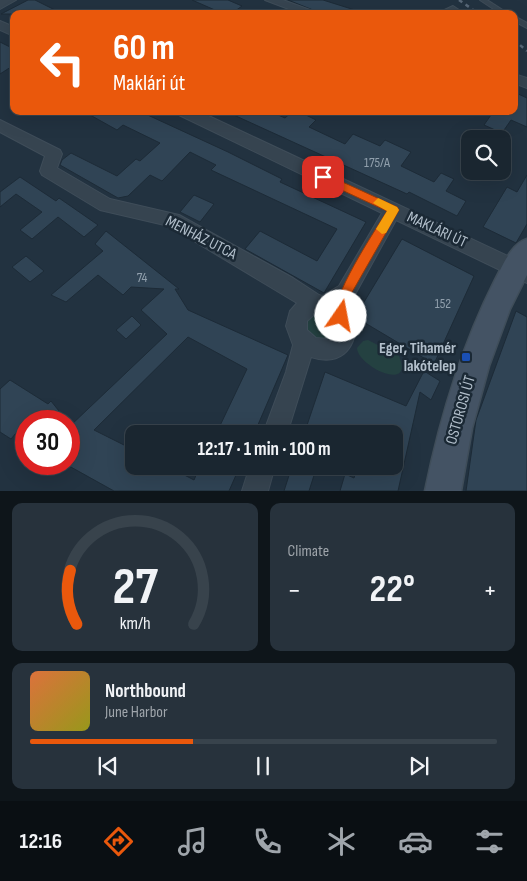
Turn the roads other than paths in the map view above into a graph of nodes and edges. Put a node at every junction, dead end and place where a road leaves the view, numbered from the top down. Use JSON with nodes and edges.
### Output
{"nodes":[{"id":1,"x":10,"y":0,"type":"edge"},
{"id":2,"x":272,"y":0,"type":"edge"},
{"id":3,"x":484,"y":0,"type":"edge"},
{"id":4,"x":0,"y":5,"type":"edge"},
{"id":5,"x":303,"y":10,"type":"edge"},
{"id":6,"x":500,"y":10,"type":"edge"},
{"id":7,"x":192,"y":115,"type":"edge"},
{"id":8,"x":0,"y":125,"type":"edge"},
{"id":9,"x":393,"y":210,"type":"junction"},
{"id":10,"x":523,"y":264,"type":"edge"},
{"id":11,"x":286,"y":284,"type":"joint"},
{"id":12,"x":321,"y":308,"type":"junction"},
{"id":13,"x":310,"y":347,"type":"junction"},
{"id":14,"x":278,"y":425,"type":"edge"},
{"id":15,"x":260,"y":475,"type":"edge"},
{"id":16,"x":255,"y":491,"type":"edge"},
{"id":17,"x":443,"y":491,"type":"edge"}],
"edges":[{"from":1,"to":4,"type":"street"},
{"from":2,"to":5,"type":"street"},
{"from":3,"to":6,"type":"lane"},
{"from":7,"to":9,"type":"street","name":"MAKLÁRI ÚT"},
{"from":8,"to":11,"type":"street","name":"MENHÁZ UTCA"},
{"from":9,"to":10,"type":"street","name":"MAKLÁRI ÚT"},
{"from":9,"to":12,"type":"street"},
{"from":10,"to":17,"type":"main road","name":"OSTOROSI ÚT"},
{"from":11,"to":12,"type":"street","name":"MENHÁZ UTCA"},
{"from":12,"to":13,"type":"street"},
{"from":12,"to":13,"type":"street"},
{"from":13,"to":14,"type":"street"},
{"from":15,"to":16,"type":"street"}]}
